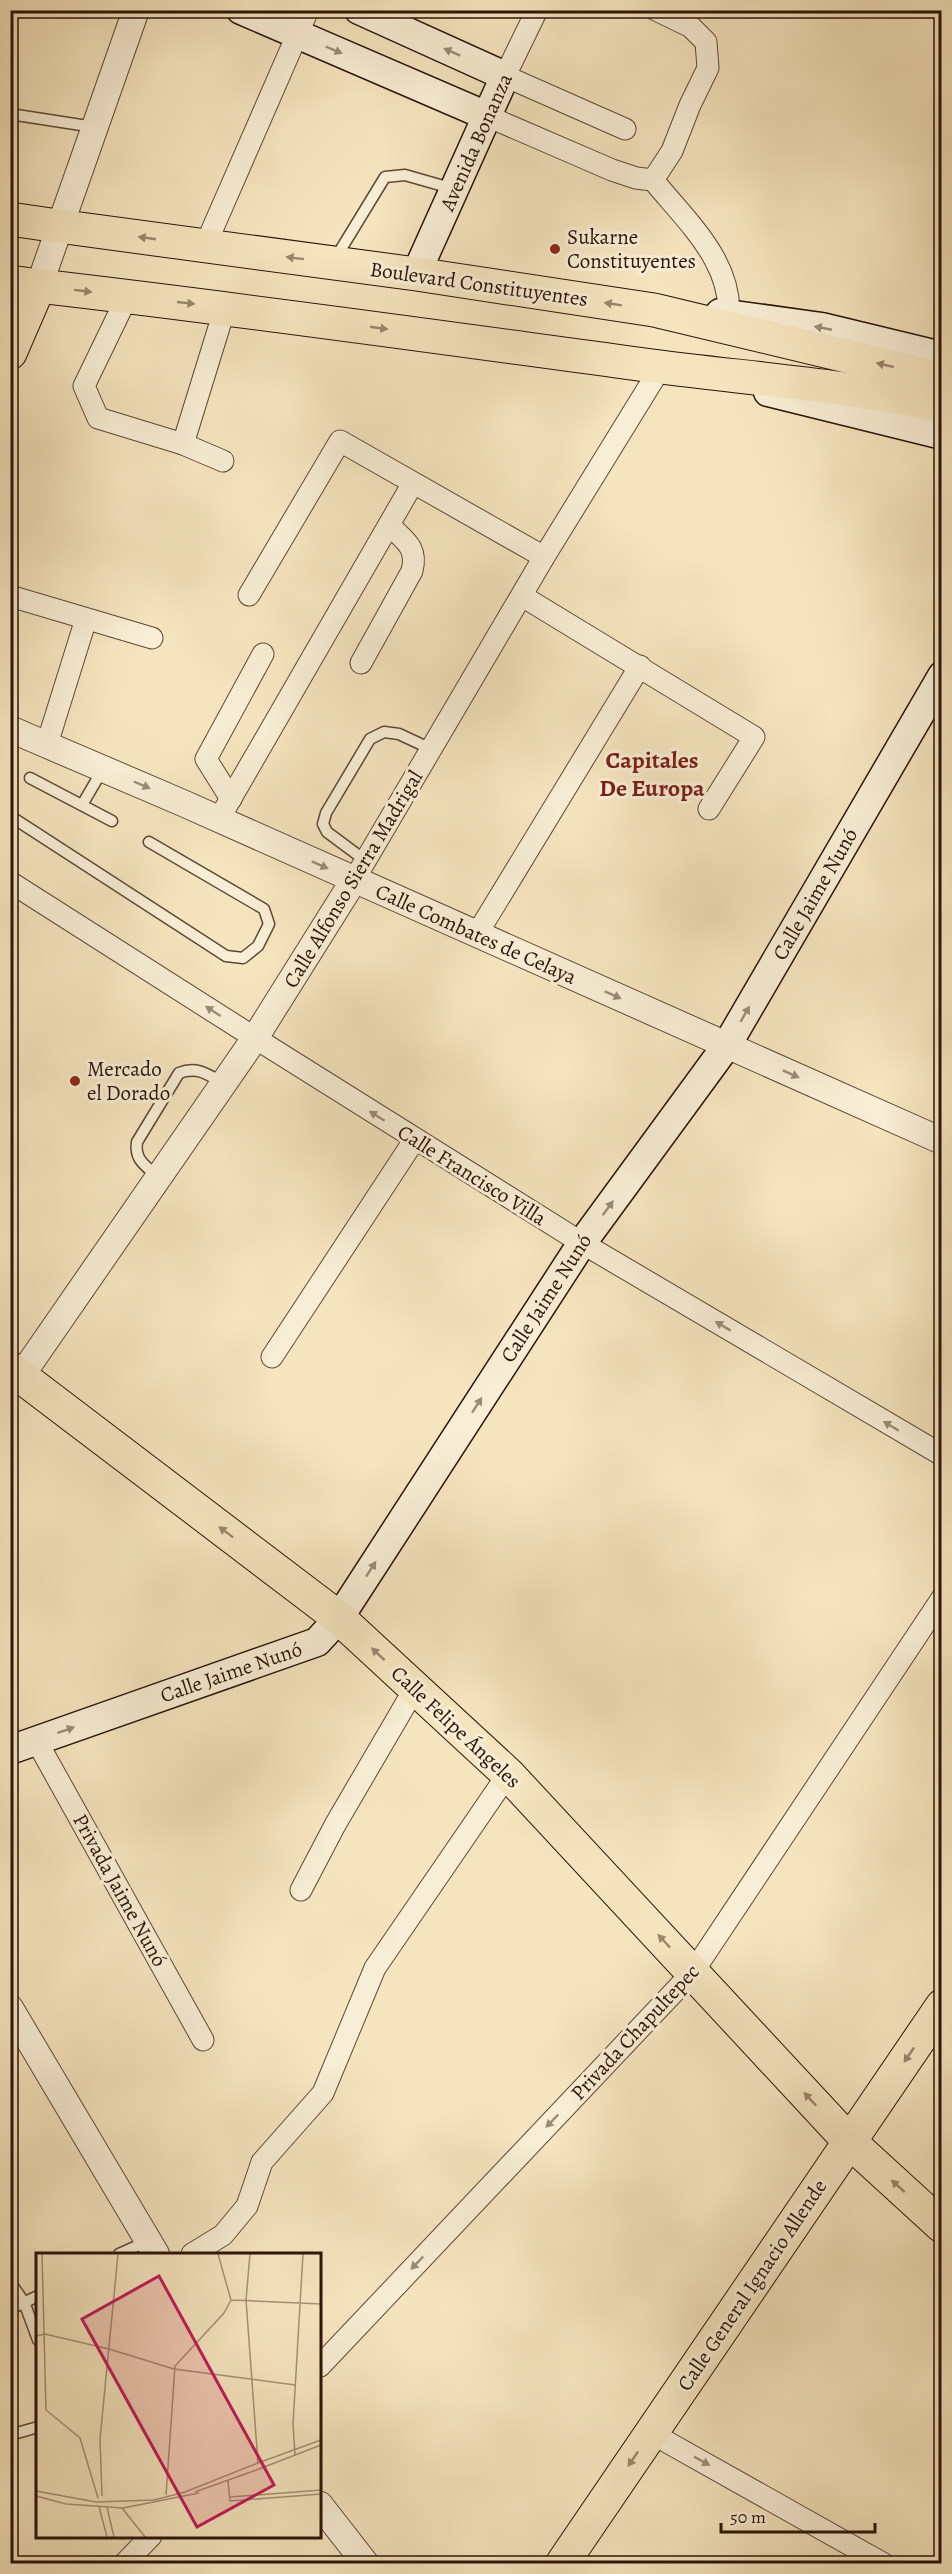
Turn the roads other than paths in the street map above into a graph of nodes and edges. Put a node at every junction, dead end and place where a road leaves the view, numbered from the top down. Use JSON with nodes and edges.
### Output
{"nodes":[{"id":1,"x":136,"y":10,"type":"edge"},
{"id":2,"x":241,"y":10,"type":"edge"},
{"id":3,"x":359,"y":10,"type":"edge"},
{"id":4,"x":537,"y":10,"type":"edge"},
{"id":5,"x":656,"y":10,"type":"edge"},
{"id":6,"x":303,"y":23,"type":"edge"},
{"id":7,"x":505,"y":76,"type":"junction"},
{"id":8,"x":10,"y":114,"type":"edge"},
{"id":9,"x":487,"y":116,"type":"junction"},
{"id":10,"x":94,"y":127,"type":"junction"},
{"id":11,"x":625,"y":129,"type":"dead end"},
{"id":12,"x":653,"y":180,"type":"junction"},
{"id":13,"x":455,"y":189,"type":"junction"},
{"id":14,"x":10,"y":219,"type":"edge"},
{"id":15,"x":58,"y":226,"type":"junction"},
{"id":16,"x":205,"y":246,"type":"junction"},
{"id":17,"x":332,"y":263,"type":"junction"},
{"id":18,"x":416,"y":274,"type":"junction"},
{"id":19,"x":25,"y":284,"type":"edge"},
{"id":20,"x":128,"y":297,"type":"junction"},
{"id":21,"x":225,"y":308,"type":"junction"},
{"id":22,"x":729,"y":321,"type":"junction"},
{"id":23,"x":10,"y":353,"type":"edge"},
{"id":24,"x":942,"y":356,"type":"edge"},
{"id":25,"x":661,"y":367,"type":"junction"},
{"id":26,"x":942,"y":379,"type":"edge"},
{"id":27,"x":942,"y":406,"type":"edge"},
{"id":28,"x":942,"y":435,"type":"edge"},
{"id":29,"x":183,"y":444,"type":"junction"},
{"id":30,"x":223,"y":461,"type":"dead end"},
{"id":31,"x":413,"y":483,"type":"junction"},
{"id":32,"x":389,"y":525,"type":"junction"},
{"id":33,"x":544,"y":557,"type":"junction"},
{"id":34,"x":249,"y":595,"type":"dead end"},
{"id":35,"x":10,"y":596,"type":"edge"},
{"id":36,"x":522,"y":596,"type":"junction"},
{"id":37,"x":86,"y":619,"type":"junction"},
{"id":38,"x":152,"y":638,"type":"dead end"},
{"id":39,"x":263,"y":654,"type":"dead end"},
{"id":40,"x":361,"y":663,"type":"dead end"},
{"id":41,"x":640,"y":666,"type":"junction"},
{"id":42,"x":940,"y":683,"type":"edge"},
{"id":43,"x":13,"y":735,"type":"edge"},
{"id":44,"x":46,"y":744,"type":"junction"},
{"id":45,"x":431,"y":749,"type":"junction"},
{"id":46,"x":103,"y":768,"type":"junction"},
{"id":47,"x":30,"y":778,"type":"dead end"},
{"id":48,"x":82,"y":805,"type":"junction"},
{"id":49,"x":225,"y":809,"type":"junction"},
{"id":50,"x":709,"y":809,"type":"dead end"},
{"id":51,"x":10,"y":816,"type":"edge"},
{"id":52,"x":111,"y":821,"type":"dead end"},
{"id":53,"x":149,"y":842,"type":"dead end"},
{"id":54,"x":360,"y":870,"type":"junction"},
{"id":55,"x":10,"y":882,"type":"edge"},
{"id":56,"x":477,"y":934,"type":"junction"},
{"id":57,"x":255,"y":1038,"type":"junction"},
{"id":58,"x":727,"y":1045,"type":"junction"},
{"id":59,"x":223,"y":1083,"type":"junction"},
{"id":60,"x":415,"y":1139,"type":"junction"},
{"id":61,"x":942,"y":1141,"type":"edge"},
{"id":62,"x":159,"y":1178,"type":"junction"},
{"id":63,"x":582,"y":1243,"type":"junction"},
{"id":64,"x":272,"y":1357,"type":"dead end"},
{"id":65,"x":16,"y":1372,"type":"edge"},
{"id":66,"x":942,"y":1455,"type":"edge"},
{"id":67,"x":942,"y":1598,"type":"edge"},
{"id":68,"x":339,"y":1618,"type":"junction"},
{"id":69,"x":415,"y":1688,"type":"junction"},
{"id":70,"x":23,"y":1745,"type":"edge"},
{"id":71,"x":508,"y":1774,"type":"junction"},
{"id":72,"x":301,"y":1890,"type":"dead end"},
{"id":73,"x":693,"y":1972,"type":"junction"},
{"id":74,"x":10,"y":2008,"type":"edge"},
{"id":75,"x":940,"y":2011,"type":"edge"},
{"id":76,"x":203,"y":2040,"type":"dead end"},
{"id":77,"x":850,"y":2142,"type":"junction"},
{"id":78,"x":942,"y":2226,"type":"edge"},
{"id":79,"x":152,"y":2247,"type":"edge"},
{"id":80,"x":124,"y":2253,"type":"edge"},
{"id":81,"x":194,"y":2253,"type":"edge"},
{"id":82,"x":10,"y":2282,"type":"edge"},
{"id":83,"x":36,"y":2297,"type":"edge"},
{"id":84,"x":24,"y":2302,"type":"junction"},
{"id":85,"x":10,"y":2309,"type":"edge"},
{"id":86,"x":36,"y":2335,"type":"edge"},
{"id":87,"x":321,"y":2365,"type":"edge"},
{"id":88,"x":36,"y":2428,"type":"edge"},
{"id":89,"x":651,"y":2433,"type":"junction"},
{"id":90,"x":10,"y":2435,"type":"edge"},
{"id":91,"x":321,"y":2506,"type":"edge"},
{"id":92,"x":150,"y":2538,"type":"edge"},
{"id":93,"x":124,"y":2564,"type":"edge"},
{"id":94,"x":366,"y":2564,"type":"edge"},
{"id":95,"x":561,"y":2564,"type":"edge"},
{"id":96,"x":885,"y":2564,"type":"edge"}],
"edges":[{"from":1,"to":10,"type":"street"},
{"from":2,"to":6,"type":"main road"},
{"from":7,"to":3,"type":"main road","one_way":true},
{"from":4,"to":7,"type":"street","name":"Avenida Bonanza"},
{"from":5,"to":12,"type":"street"},
{"from":6,"to":9,"type":"main road","one_way":true},
{"from":6,"to":16,"type":"street"},
{"from":7,"to":9,"type":"main road","name":"Avenida Bonanza"},
{"from":7,"to":11,"type":"street"},
{"from":8,"to":10,"type":"lane"},
{"from":9,"to":12,"type":"street"},
{"from":9,"to":13,"type":"main road","name":"Avenida Bonanza"},
{"from":10,"to":15,"type":"street"},
{"from":12,"to":22,"type":"street"},
{"from":13,"to":17,"type":"lane"},
{"from":13,"to":18,"type":"main road","name":"Avenida Bonanza"},
{"from":14,"to":15,"type":"main road","name":"Boulevard Constituyentes"},
{"from":16,"to":15,"type":"main road","name":"Boulevard Constituyentes","one_way":true},
{"from":15,"to":19,"type":"street"},
{"from":17,"to":16,"type":"main road","name":"Boulevard Constituyentes","one_way":true},
{"from":17,"to":18,"type":"main road","name":"Boulevard Constituyentes"},
{"from":22,"to":18,"type":"main road","name":"Boulevard Constituyentes","one_way":true},
{"from":19,"to":20,"type":"main road","one_way":true},
{"from":19,"to":23,"type":"main road"},
{"from":20,"to":21,"type":"main road","one_way":true},
{"from":20,"to":29,"type":"street"},
{"from":21,"to":25,"type":"main road","one_way":true},
{"from":21,"to":29,"type":"street"},
{"from":24,"to":22,"type":"main road","one_way":true},
{"from":26,"to":22,"type":"main road","name":"Boulevard Constituyentes","one_way":true},
{"from":25,"to":27,"type":"main road"},
{"from":25,"to":28,"type":"main road"},
{"from":25,"to":33,"type":"street","name":"Calle Alfonso Sierra Madrigal"},
{"from":29,"to":30,"type":"street"},
{"from":31,"to":32,"type":"street"},
{"from":31,"to":33,"type":"street"},
{"from":31,"to":34,"type":"street"},
{"from":32,"to":40,"type":"street"},
{"from":32,"to":49,"type":"street"},
{"from":33,"to":36,"type":"street","name":"Calle Alfonso Sierra Madrigal"},
{"from":35,"to":37,"type":"street"},
{"from":36,"to":41,"type":"street"},
{"from":36,"to":45,"type":"street","name":"Calle Alfonso Sierra Madrigal"},
{"from":37,"to":38,"type":"street"},
{"from":37,"to":44,"type":"street"},
{"from":39,"to":49,"type":"street"},
{"from":41,"to":50,"type":"street"},
{"from":41,"to":56,"type":"street"},
{"from":58,"to":42,"type":"main road","name":"Calle Jaime Nunó","one_way":true},
{"from":43,"to":44,"type":"street","name":"Calle Combates de Celaya"},
{"from":44,"to":46,"type":"street","name":"Calle Combates de Celaya"},
{"from":45,"to":54,"type":"street","name":"Calle Alfonso Sierra Madrigal"},
{"from":45,"to":54,"type":"lane"},
{"from":46,"to":48,"type":"lane"},
{"from":46,"to":49,"type":"street","name":"Calle Combates de Celaya","one_way":true},
{"from":47,"to":48,"type":"lane"},
{"from":48,"to":52,"type":"lane"},
{"from":49,"to":54,"type":"street","name":"Calle Combates de Celaya","one_way":true},
{"from":51,"to":53,"type":"lane"},
{"from":54,"to":56,"type":"street","name":"Calle Combates de Celaya"},
{"from":54,"to":57,"type":"street","name":"Calle Alfonso Sierra Madrigal"},
{"from":57,"to":55,"type":"street","name":"Calle Francisco Villa","one_way":true},
{"from":56,"to":58,"type":"street","name":"Calle Combates de Celaya","one_way":true},
{"from":57,"to":59,"type":"street","name":"Calle Alfonso Sierra Madrigal"},
{"from":60,"to":57,"type":"street","name":"Calle Francisco Villa","one_way":true},
{"from":58,"to":61,"type":"street","name":"Calle Combates de Celaya","one_way":true},
{"from":63,"to":58,"type":"main road","name":"Calle Jaime Nunó","one_way":true},
{"from":59,"to":62,"type":"street","name":"Calle Alfonso Sierra Madrigal"},
{"from":59,"to":62,"type":"lane"},
{"from":60,"to":63,"type":"street","name":"Calle Francisco Villa"},
{"from":60,"to":64,"type":"street"},
{"from":62,"to":65,"type":"street","name":"Calle Alfonso Sierra Madrigal"},
{"from":66,"to":63,"type":"street","name":"Calle Francisco Villa","one_way":true},
{"from":68,"to":63,"type":"main road","name":"Calle Jaime Nunó","one_way":true},
{"from":68,"to":65,"type":"main road","name":"Calle Felipe Ángeles","one_way":true},
{"from":67,"to":73,"type":"street","name":"Privada Chapultepec"},
{"from":69,"to":68,"type":"main road","name":"Calle Felipe Ángeles","one_way":true},
{"from":70,"to":68,"type":"main road","name":"Calle Jaime Nunó","one_way":true},
{"from":69,"to":71,"type":"main road","name":"Calle Felipe Ángeles"},
{"from":69,"to":72,"type":"street"},
{"from":70,"to":76,"type":"street","name":"Privada Jaime Nunó"},
{"from":73,"to":71,"type":"main road","name":"Calle Felipe Ángeles","one_way":true},
{"from":71,"to":81,"type":"street"},
{"from":77,"to":73,"type":"main road","name":"Calle Felipe Ángeles","one_way":true},
{"from":73,"to":87,"type":"street","name":"Privada Chapultepec","one_way":true},
{"from":74,"to":79,"type":"street"},
{"from":75,"to":77,"type":"main road","name":"Calle General Ignacio Allende","one_way":true},
{"from":78,"to":77,"type":"main road","name":"Calle Felipe Ángeles","one_way":true},
{"from":77,"to":89,"type":"main road","name":"Calle General Ignacio Allende"},
{"from":79,"to":80,"type":"lane"},
{"from":82,"to":84,"type":"lane"},
{"from":83,"to":84,"type":"lane"},
{"from":84,"to":85,"type":"lane"},
{"from":84,"to":86,"type":"lane"},
{"from":88,"to":90,"type":"lane"},
{"from":89,"to":95,"type":"main road","name":"Calle General Ignacio Allende","one_way":true},
{"from":89,"to":96,"type":"street","one_way":true},
{"from":91,"to":94,"type":"street"},
{"from":92,"to":93,"type":"street"}]}
